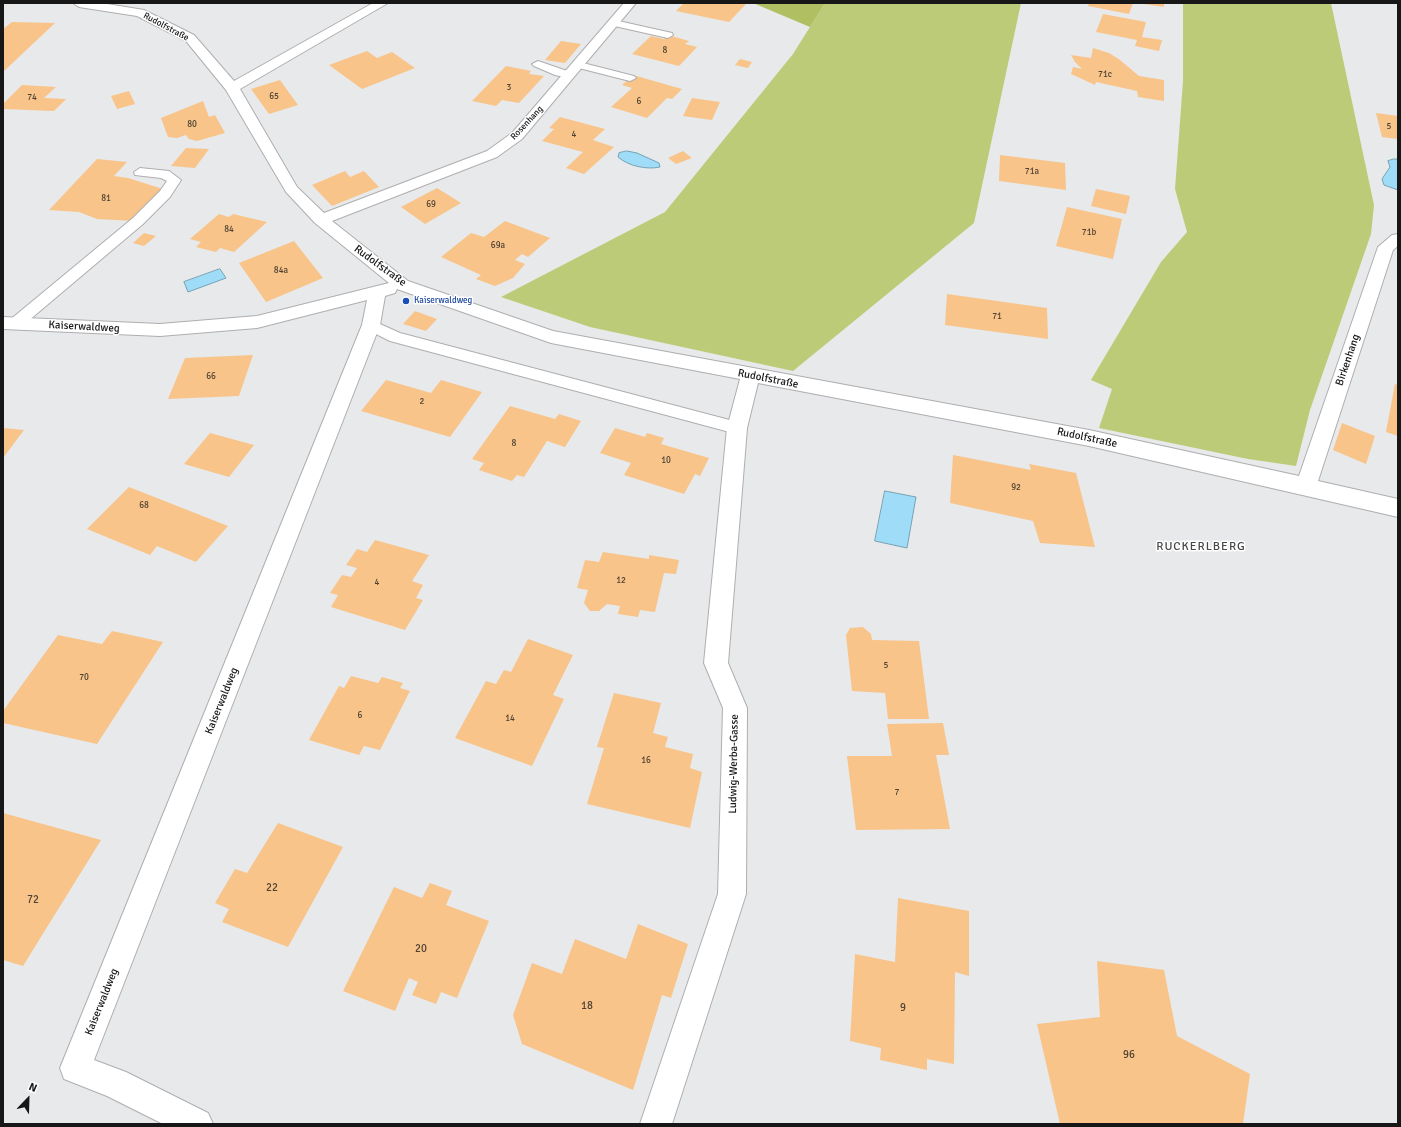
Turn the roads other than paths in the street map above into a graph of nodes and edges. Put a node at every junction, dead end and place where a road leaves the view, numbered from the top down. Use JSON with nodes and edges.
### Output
{"nodes":[{"id":1,"x":79,"y":3,"type":"edge"},
{"id":2,"x":382,"y":3,"type":"edge"},
{"id":3,"x":630,"y":3,"type":"edge"},
{"id":4,"x":614,"y":23,"type":"junction"},
{"id":5,"x":668,"y":36,"type":"dead end"},
{"id":6,"x":538,"y":64,"type":"dead end"},
{"id":7,"x":574,"y":70,"type":"junction"},
{"id":8,"x":630,"y":78,"type":"dead end"},
{"id":9,"x":232,"y":88,"type":"junction"},
{"id":10,"x":140,"y":172,"type":"dead end"},
{"id":11,"x":322,"y":220,"type":"junction"},
{"id":12,"x":1398,"y":239,"type":"edge"},
{"id":13,"x":402,"y":285,"type":"junction"},
{"id":14,"x":377,"y":293,"type":"junction"},
{"id":15,"x":10,"y":323,"type":"edge"},
{"id":16,"x":371,"y":325,"type":"junction"},
{"id":17,"x":750,"y":376,"type":"junction"},
{"id":18,"x":737,"y":428,"type":"junction"},
{"id":19,"x":1306,"y":486,"type":"junction"},
{"id":20,"x":1398,"y":508,"type":"edge"},
{"id":21,"x":197,"y":1124,"type":"edge"},
{"id":22,"x":656,"y":1124,"type":"edge"}],
"edges":[{"from":1,"to":9,"type":"street","name":"Rudolfstraße"},
{"from":2,"to":9,"type":"street"},
{"from":3,"to":4,"type":"street","name":"Rosenhang"},
{"from":4,"to":5,"type":"lane"},
{"from":4,"to":7,"type":"street","name":"Rosenhang"},
{"from":6,"to":7,"type":"lane"},
{"from":7,"to":8,"type":"lane"},
{"from":7,"to":11,"type":"street","name":"Rosenhang"},
{"from":9,"to":11,"type":"street","name":"Rudolfstraße"},
{"from":10,"to":15,"type":"lane"},
{"from":11,"to":13,"type":"street","name":"Rudolfstraße"},
{"from":12,"to":19,"type":"street","name":"Birkenhang"},
{"from":13,"to":14,"type":"street","name":"Kaiserwaldweg"},
{"from":13,"to":17,"type":"street","name":"Rudolfstraße"},
{"from":14,"to":15,"type":"street","name":"Kaiserwaldweg"},
{"from":14,"to":16,"type":"street","name":"Kaiserwaldweg"},
{"from":16,"to":18,"type":"lane"},
{"from":16,"to":21,"type":"street","name":"Kaiserwaldweg"},
{"from":17,"to":18,"type":"street","name":"Ludwig-Werba-Gasse"},
{"from":17,"to":19,"type":"street","name":"Rudolfstraße"},
{"from":18,"to":22,"type":"street","name":"Ludwig-Werba-Gasse"},
{"from":19,"to":20,"type":"street","name":"Rudolfstraße"}]}
